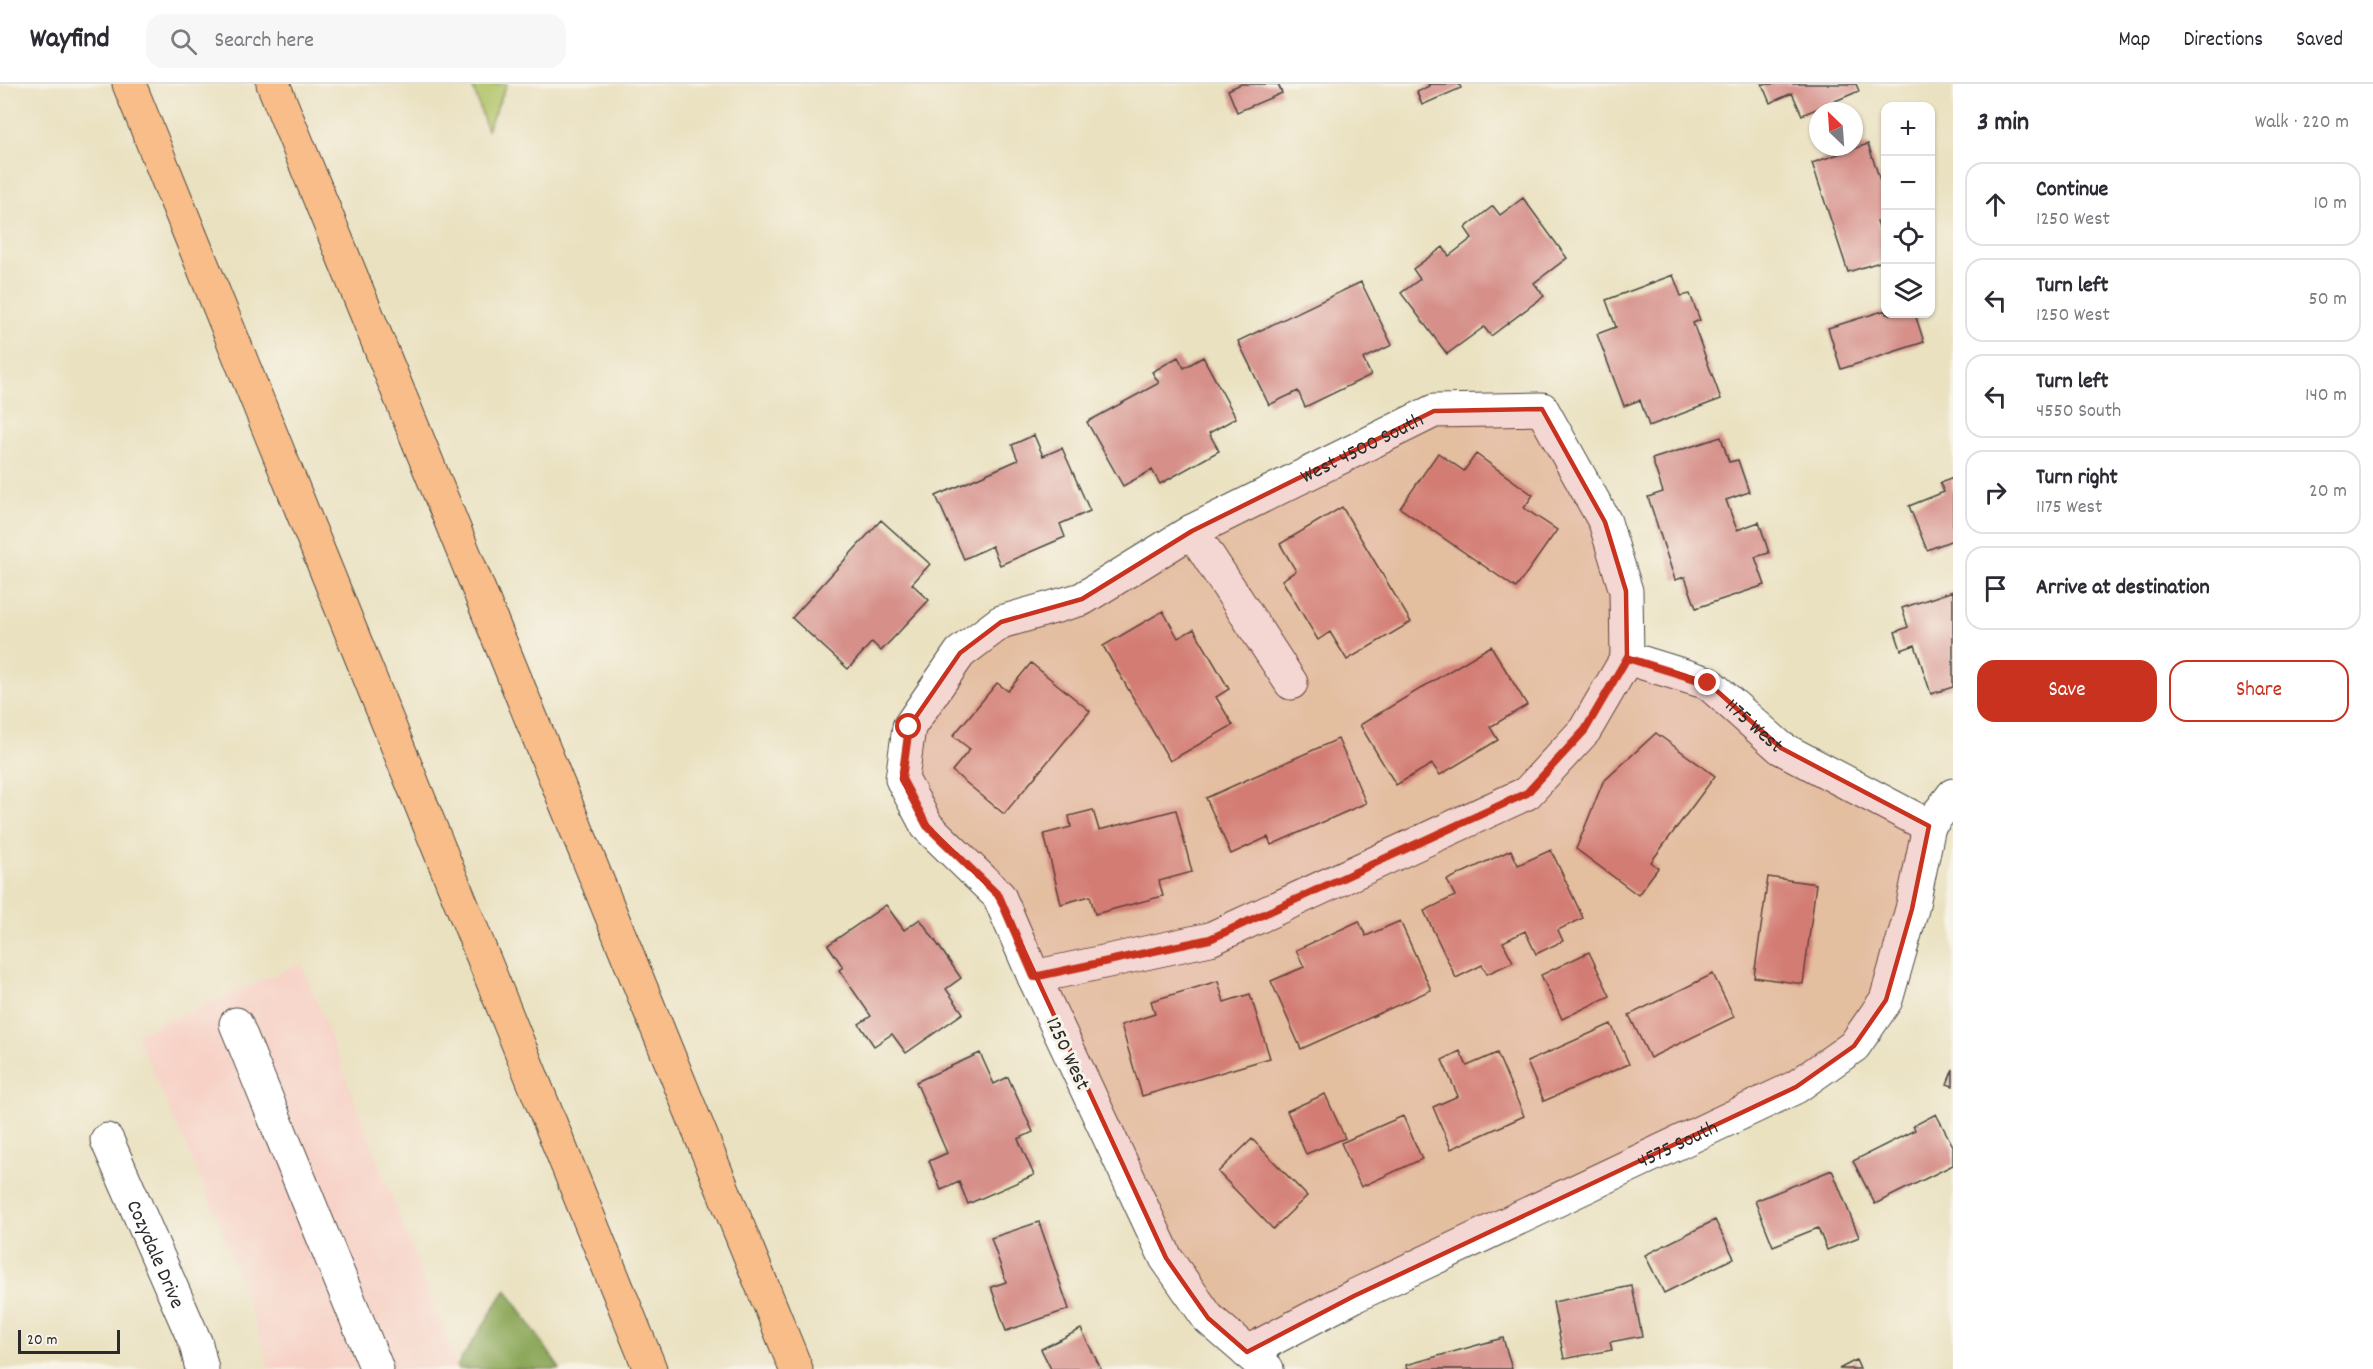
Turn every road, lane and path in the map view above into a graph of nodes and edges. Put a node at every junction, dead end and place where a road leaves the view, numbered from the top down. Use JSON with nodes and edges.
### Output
{"nodes":[{"id":1,"x":129,"y":84,"type":"edge"},
{"id":2,"x":273,"y":84,"type":"edge"},
{"id":3,"x":1192,"y":531,"type":"junction"},
{"id":4,"x":1627,"y":658,"type":"junction"},
{"id":5,"x":1291,"y":683,"type":"dead end"},
{"id":6,"x":909,"y":727,"type":"joint"},
{"id":7,"x":1953,"y":795,"type":"edge"},
{"id":8,"x":1929,"y":826,"type":"junction"},
{"id":9,"x":1034,"y":977,"type":"junction"},
{"id":10,"x":236,"y":1024,"type":"dead end"},
{"id":11,"x":107,"y":1140,"type":"dead end"},
{"id":12,"x":1257,"y":1360,"type":"edge"},
{"id":13,"x":795,"y":1365,"type":"edge"},
{"id":14,"x":202,"y":1369,"type":"edge"},
{"id":15,"x":377,"y":1369,"type":"edge"},
{"id":16,"x":650,"y":1369,"type":"edge"}],
"edges":[{"from":1,"to":16,"type":"highway"},
{"from":2,"to":13,"type":"highway"},
{"from":3,"to":4,"type":"street","name":"West 4500 South"},
{"from":3,"to":5,"type":"street"},
{"from":3,"to":6,"type":"street","name":"West 4500 South"},
{"from":4,"to":8,"type":"street","name":"1175 West"},
{"from":4,"to":9,"type":"street"},
{"from":6,"to":9,"type":"street","name":"1250 West"},
{"from":7,"to":8,"type":"street","name":"4575 South"},
{"from":8,"to":12,"type":"street","name":"4575 South"},
{"from":9,"to":12,"type":"street","name":"1250 West"},
{"from":10,"to":15,"type":"street"},
{"from":11,"to":14,"type":"street","name":"Cozydale Drive"}]}
